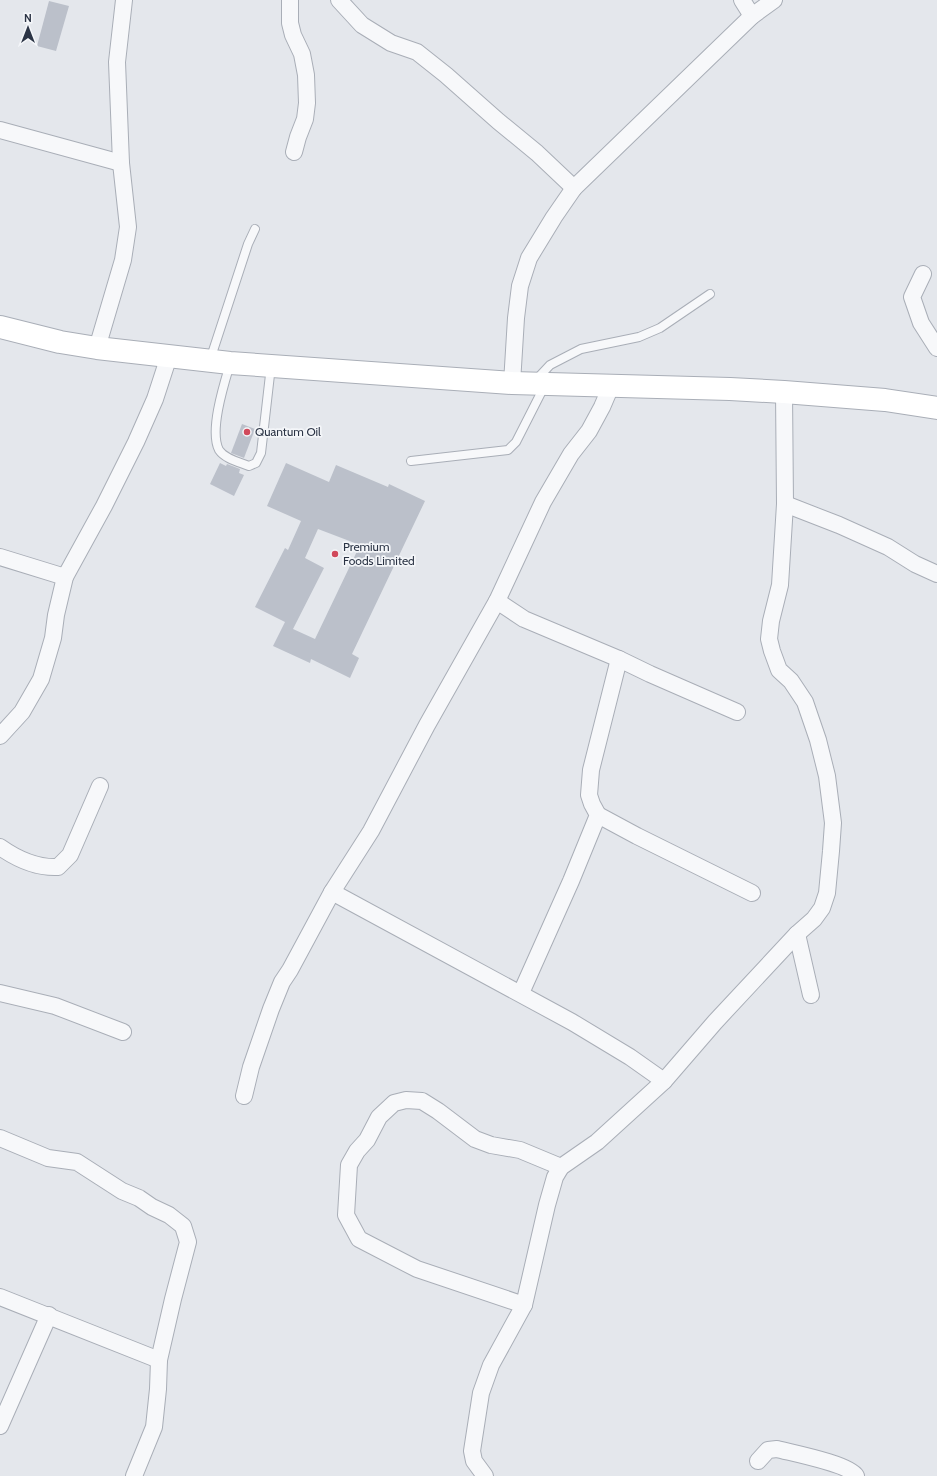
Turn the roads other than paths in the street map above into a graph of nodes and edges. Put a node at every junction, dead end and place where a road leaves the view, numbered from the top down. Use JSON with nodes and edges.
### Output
{"nodes":[{"id":1,"x":124,"y":0,"type":"edge"},
{"id":2,"x":290,"y":0,"type":"edge"},
{"id":3,"x":339,"y":0,"type":"edge"},
{"id":4,"x":742,"y":0,"type":"edge"},
{"id":5,"x":774,"y":0,"type":"edge"},
{"id":6,"x":752,"y":16,"type":"junction"},
{"id":7,"x":0,"y":130,"type":"edge"},
{"id":8,"x":294,"y":152,"type":"dead end"},
{"id":9,"x":121,"y":163,"type":"junction"},
{"id":10,"x":574,"y":188,"type":"junction"},
{"id":11,"x":255,"y":230,"type":"dead end"},
{"id":12,"x":923,"y":274,"type":"dead end"},
{"id":13,"x":710,"y":294,"type":"dead end"},
{"id":14,"x":0,"y":327,"type":"edge"},
{"id":15,"x":97,"y":348,"type":"junction"},
{"id":16,"x":937,"y":348,"type":"edge"},
{"id":17,"x":169,"y":356,"type":"junction"},
{"id":18,"x":220,"y":362,"type":"junction"},
{"id":19,"x":271,"y":366,"type":"junction"},
{"id":20,"x":530,"y":384,"type":"junction"},
{"id":21,"x":611,"y":386,"type":"junction"},
{"id":22,"x":784,"y":392,"type":"junction"},
{"id":23,"x":937,"y":408,"type":"edge"},
{"id":24,"x":411,"y":461,"type":"dead end"},
{"id":25,"x":785,"y":504,"type":"junction"},
{"id":26,"x":0,"y":557,"type":"edge"},
{"id":27,"x":937,"y":574,"type":"edge"},
{"id":28,"x":65,"y":577,"type":"junction"},
{"id":29,"x":496,"y":601,"type":"junction"},
{"id":30,"x":619,"y":659,"type":"junction"},
{"id":31,"x":737,"y":712,"type":"dead end"},
{"id":32,"x":0,"y":736,"type":"edge"},
{"id":33,"x":100,"y":786,"type":"dead end"},
{"id":34,"x":598,"y":815,"type":"junction"},
{"id":35,"x":0,"y":847,"type":"edge"},
{"id":36,"x":332,"y":892,"type":"junction"},
{"id":37,"x":752,"y":893,"type":"dead end"},
{"id":38,"x":797,"y":934,"type":"junction"},
{"id":39,"x":0,"y":992,"type":"edge"},
{"id":40,"x":521,"y":993,"type":"junction"},
{"id":41,"x":811,"y":995,"type":"dead end"},
{"id":42,"x":124,"y":1032,"type":"dead end"},
{"id":43,"x":664,"y":1081,"type":"junction"},
{"id":44,"x":244,"y":1096,"type":"dead end"},
{"id":45,"x":0,"y":1138,"type":"edge"},
{"id":46,"x":561,"y":1167,"type":"junction"},
{"id":47,"x":0,"y":1296,"type":"edge"},
{"id":48,"x":524,"y":1305,"type":"junction"},
{"id":49,"x":49,"y":1315,"type":"junction"},
{"id":50,"x":159,"y":1360,"type":"junction"},
{"id":51,"x":0,"y":1426,"type":"edge"},
{"id":52,"x":758,"y":1461,"type":"dead end"},
{"id":53,"x":134,"y":1476,"type":"edge"},
{"id":54,"x":486,"y":1476,"type":"edge"},
{"id":55,"x":856,"y":1476,"type":"edge"}],
"edges":[{"from":1,"to":9,"type":"street"},
{"from":2,"to":8,"type":"street"},
{"from":3,"to":10,"type":"street"},
{"from":4,"to":6,"type":"street"},
{"from":5,"to":6,"type":"street"},
{"from":6,"to":10,"type":"street"},
{"from":7,"to":9,"type":"street"},
{"from":9,"to":15,"type":"street"},
{"from":10,"to":20,"type":"street"},
{"from":11,"to":18,"type":"lane"},
{"from":12,"to":16,"type":"street"},
{"from":13,"to":20,"type":"lane"},
{"from":14,"to":15,"type":"main road"},
{"from":15,"to":17,"type":"main road"},
{"from":17,"to":18,"type":"main road"},
{"from":17,"to":28,"type":"street"},
{"from":18,"to":19,"type":"main road"},
{"from":18,"to":19,"type":"lane"},
{"from":19,"to":20,"type":"main road"},
{"from":20,"to":21,"type":"main road"},
{"from":20,"to":24,"type":"lane"},
{"from":21,"to":22,"type":"main road"},
{"from":21,"to":29,"type":"street"},
{"from":22,"to":23,"type":"main road"},
{"from":22,"to":25,"type":"street"},
{"from":25,"to":27,"type":"street"},
{"from":25,"to":38,"type":"street"},
{"from":26,"to":28,"type":"street"},
{"from":28,"to":32,"type":"street"},
{"from":29,"to":30,"type":"street"},
{"from":29,"to":36,"type":"street"},
{"from":30,"to":31,"type":"street"},
{"from":30,"to":34,"type":"street"},
{"from":33,"to":35,"type":"street"},
{"from":34,"to":37,"type":"street"},
{"from":34,"to":40,"type":"street"},
{"from":36,"to":40,"type":"street"},
{"from":36,"to":44,"type":"street"},
{"from":38,"to":41,"type":"street"},
{"from":38,"to":43,"type":"street"},
{"from":39,"to":42,"type":"street"},
{"from":40,"to":43,"type":"street"},
{"from":43,"to":46,"type":"street"},
{"from":45,"to":50,"type":"street"},
{"from":46,"to":48,"type":"street"},
{"from":46,"to":48,"type":"street"},
{"from":47,"to":49,"type":"street"},
{"from":48,"to":54,"type":"street"},
{"from":49,"to":50,"type":"street"},
{"from":49,"to":51,"type":"street"},
{"from":50,"to":53,"type":"street"},
{"from":52,"to":55,"type":"street"}]}
